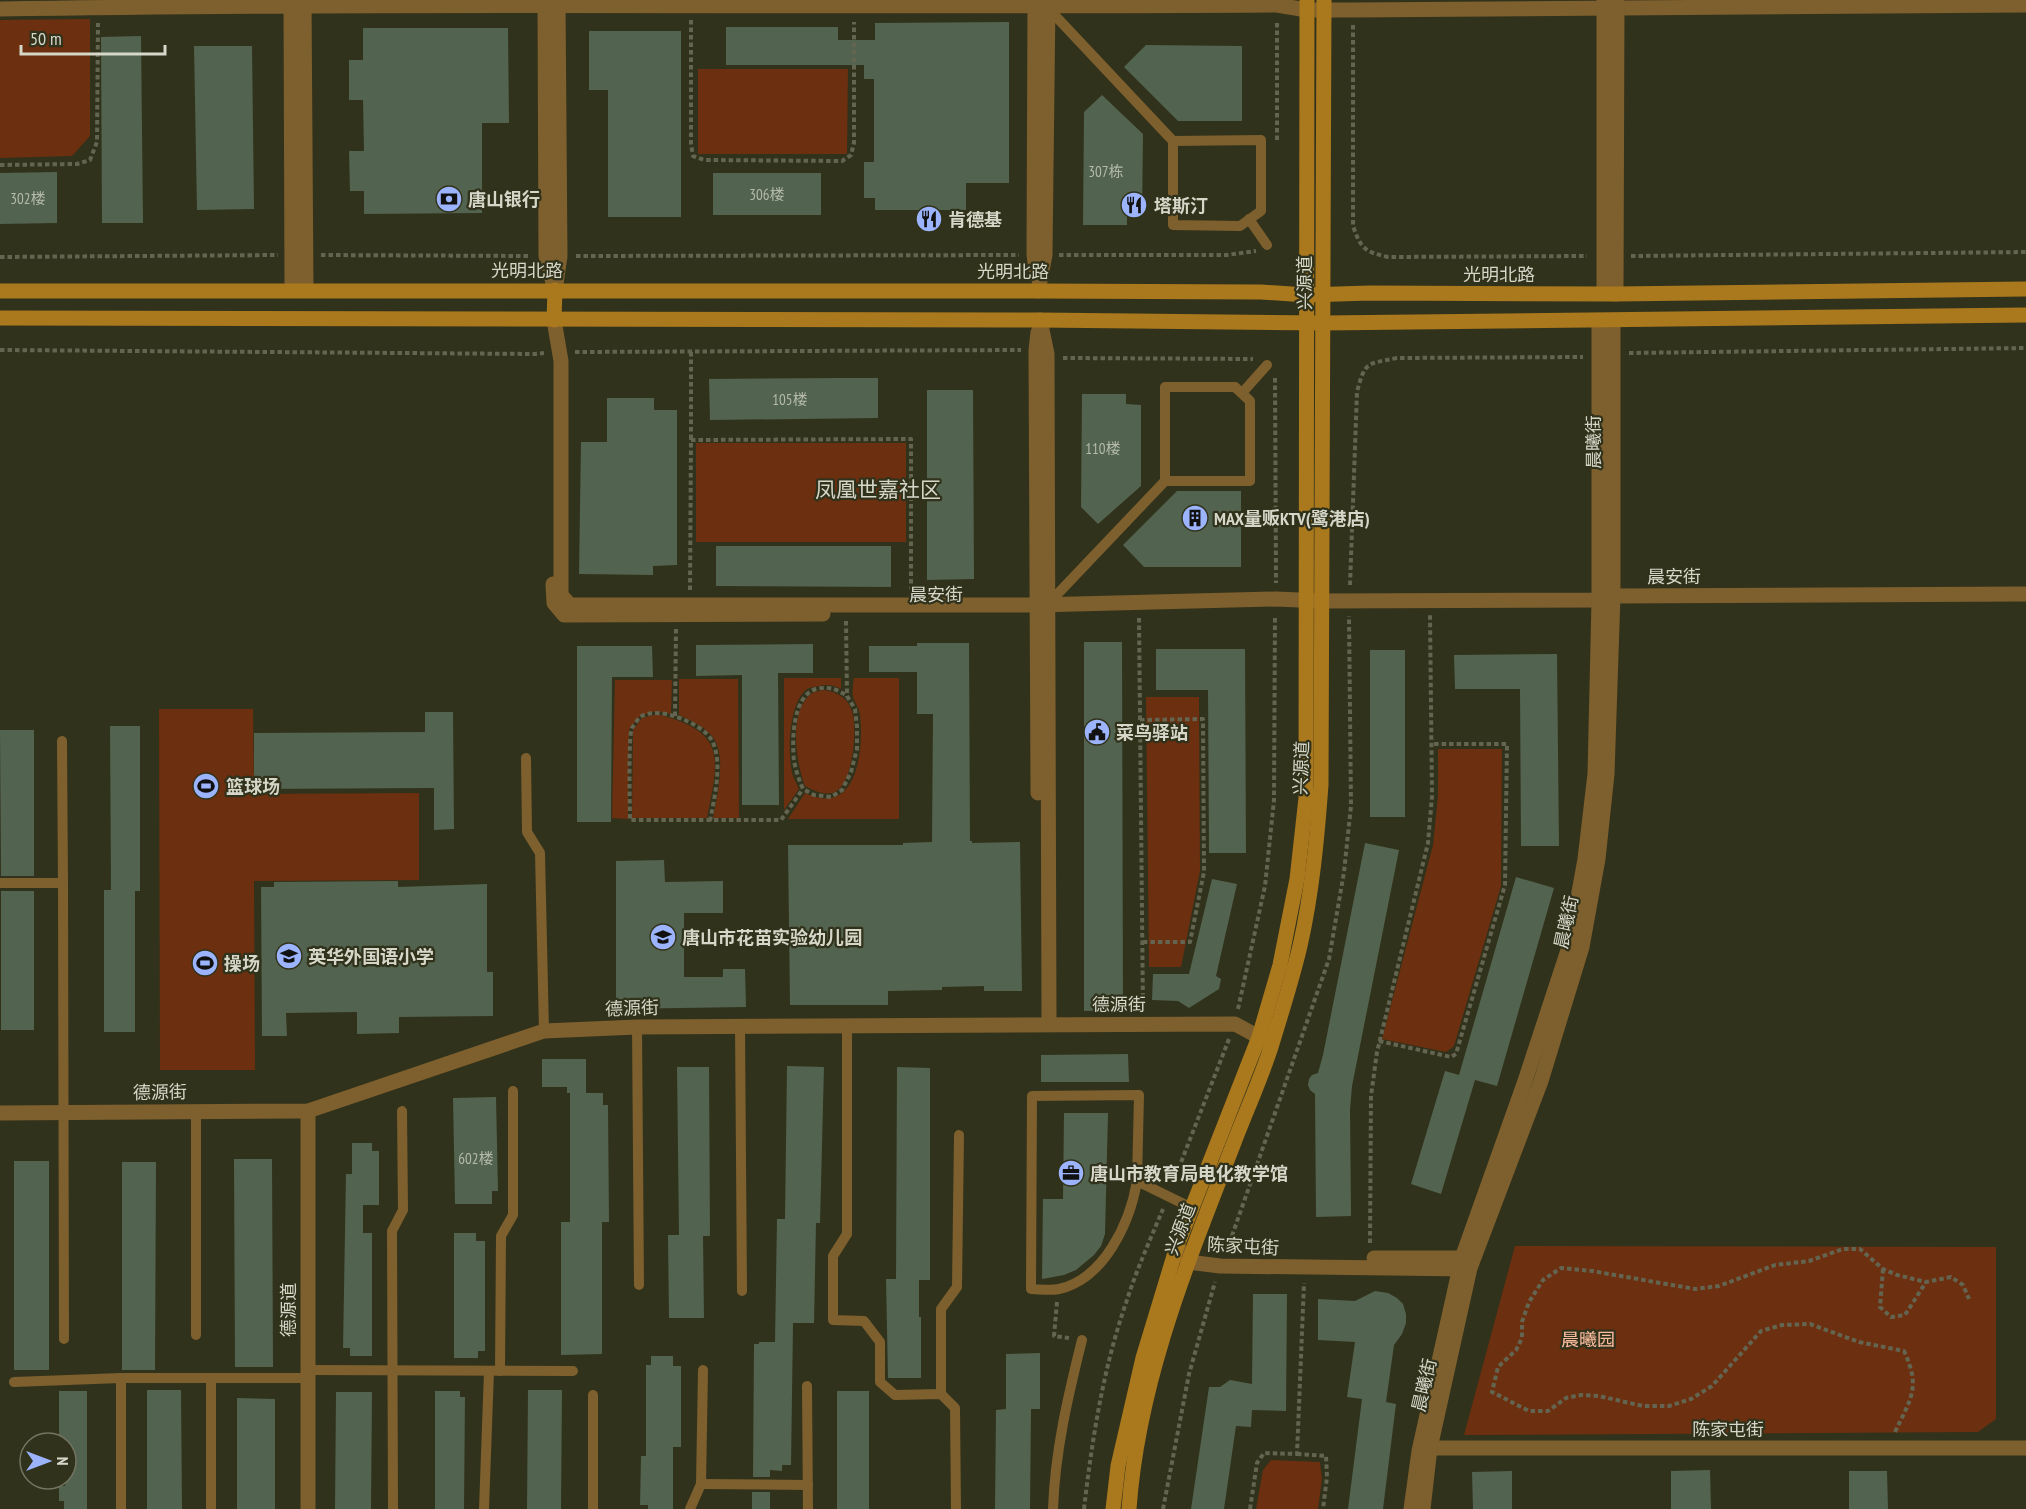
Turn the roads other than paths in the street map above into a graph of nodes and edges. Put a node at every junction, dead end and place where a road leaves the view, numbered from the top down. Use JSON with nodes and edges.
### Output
{"nodes":[{"id":1,"x":298,"y":3,"type":"edge"},
{"id":2,"x":552,"y":3,"type":"edge"},
{"id":3,"x":1041,"y":3,"type":"edge"},
{"id":4,"x":1610,"y":4,"type":"edge"},
{"id":5,"x":1307,"y":5,"type":"edge"},
{"id":6,"x":1324,"y":5,"type":"edge"},
{"id":7,"x":2026,"y":5,"type":"edge"},
{"id":8,"x":0,"y":9,"type":"edge"},
{"id":9,"x":1173,"y":141,"type":"junction"},
{"id":10,"x":1249,"y":219,"type":"junction"},
{"id":11,"x":1267,"y":245,"type":"road end"},
{"id":12,"x":2026,"y":289,"type":"edge"},
{"id":13,"x":299,"y":290,"type":"junction"},
{"id":14,"x":555,"y":290,"type":"junction"},
{"id":15,"x":0,"y":291,"type":"edge"},
{"id":16,"x":1038,"y":291,"type":"junction"},
{"id":17,"x":1323,"y":294,"type":"junction"},
{"id":18,"x":1610,"y":294,"type":"junction"},
{"id":19,"x":1306,"y":295,"type":"junction"},
{"id":20,"x":2026,"y":315,"type":"edge"},
{"id":21,"x":0,"y":318,"type":"edge"},
{"id":22,"x":554,"y":320,"type":"junction"},
{"id":23,"x":1040,"y":320,"type":"junction"},
{"id":24,"x":1606,"y":321,"type":"junction"},
{"id":25,"x":1306,"y":323,"type":"junction"},
{"id":26,"x":1323,"y":323,"type":"junction"},
{"id":27,"x":1267,"y":365,"type":"road end"},
{"id":28,"x":1242,"y":393,"type":"junction"},
{"id":29,"x":1165,"y":480,"type":"junction"},
{"id":30,"x":2026,"y":594,"type":"edge"},
{"id":31,"x":1606,"y":598,"type":"junction"},
{"id":32,"x":557,"y":599,"type":"junction"},
{"id":33,"x":1322,"y":601,"type":"junction"},
{"id":34,"x":1276,"y":604,"type":"junction"},
{"id":35,"x":1306,"y":604,"type":"junction"},
{"id":36,"x":1042,"y":609,"type":"junction"},
{"id":37,"x":62,"y":741,"type":"dead end"},
{"id":38,"x":526,"y":759,"type":"dead end"},
{"id":39,"x":0,"y":883,"type":"edge"},
{"id":40,"x":63,"y":883,"type":"junction"},
{"id":41,"x":1045,"y":1024,"type":"junction"},
{"id":42,"x":847,"y":1026,"type":"junction"},
{"id":43,"x":637,"y":1027,"type":"junction"},
{"id":44,"x":740,"y":1027,"type":"junction"},
{"id":45,"x":544,"y":1031,"type":"junction"},
{"id":46,"x":1259,"y":1037,"type":"junction"},
{"id":47,"x":1270,"y":1048,"type":"junction"},
{"id":48,"x":513,"y":1091,"type":"dead end"},
{"id":49,"x":196,"y":1111,"type":"junction"},
{"id":50,"x":308,"y":1111,"type":"junction"},
{"id":51,"x":402,"y":1111,"type":"dead end"},
{"id":52,"x":0,"y":1113,"type":"edge"},
{"id":53,"x":62,"y":1113,"type":"junction"},
{"id":54,"x":959,"y":1135,"type":"dead end"},
{"id":55,"x":1137,"y":1182,"type":"junction"},
{"id":56,"x":1192,"y":1208,"type":"junction"},
{"id":57,"x":1185,"y":1254,"type":"junction"},
{"id":58,"x":1222,"y":1262,"type":"junction"},
{"id":59,"x":1467,"y":1263,"type":"junction"},
{"id":60,"x":639,"y":1285,"type":"dead end"},
{"id":61,"x":742,"y":1291,"type":"dead end"},
{"id":62,"x":196,"y":1335,"type":"dead end"},
{"id":63,"x":64,"y":1339,"type":"dead end"},
{"id":64,"x":1082,"y":1340,"type":"road end"},
{"id":65,"x":393,"y":1370,"type":"junction"},
{"id":66,"x":703,"y":1370,"type":"dead end"},
{"id":67,"x":495,"y":1371,"type":"junction"},
{"id":68,"x":573,"y":1371,"type":"dead end"},
{"id":69,"x":308,"y":1374,"type":"junction"},
{"id":70,"x":122,"y":1378,"type":"junction"},
{"id":71,"x":211,"y":1378,"type":"junction"},
{"id":72,"x":14,"y":1382,"type":"dead end"},
{"id":73,"x":807,"y":1386,"type":"dead end"},
{"id":74,"x":940,"y":1394,"type":"junction"},
{"id":75,"x":593,"y":1395,"type":"dead end"},
{"id":76,"x":1430,"y":1448,"type":"junction"},
{"id":77,"x":2026,"y":1449,"type":"edge"},
{"id":78,"x":701,"y":1484,"type":"junction"},
{"id":79,"x":808,"y":1485,"type":"junction"},
{"id":80,"x":121,"y":1509,"type":"edge"},
{"id":81,"x":211,"y":1509,"type":"edge"},
{"id":82,"x":308,"y":1509,"type":"edge"},
{"id":83,"x":393,"y":1509,"type":"edge"},
{"id":84,"x":484,"y":1509,"type":"edge"},
{"id":85,"x":593,"y":1509,"type":"edge"},
{"id":86,"x":690,"y":1509,"type":"edge"},
{"id":87,"x":808,"y":1509,"type":"edge"},
{"id":88,"x":956,"y":1509,"type":"edge"},
{"id":89,"x":1053,"y":1509,"type":"edge"},
{"id":90,"x":1113,"y":1509,"type":"edge"},
{"id":91,"x":1129,"y":1509,"type":"edge"},
{"id":92,"x":1411,"y":1509,"type":"edge"},
{"id":93,"x":1423,"y":1509,"type":"edge"}],
"edges":[{"from":1,"to":2,"type":"street"},
{"from":1,"to":8,"type":"street"},
{"from":1,"to":13,"type":"street"},
{"from":2,"to":3,"type":"street"},
{"from":2,"to":14,"type":"street"},
{"from":3,"to":5,"type":"street"},
{"from":3,"to":9,"type":"lane"},
{"from":3,"to":16,"type":"street"},
{"from":4,"to":6,"type":"street"},
{"from":4,"to":7,"type":"street"},
{"from":4,"to":18,"type":"street"},
{"from":5,"to":6,"type":"street"},
{"from":5,"to":19,"type":"main road","name":"兴源道"},
{"from":6,"to":17,"type":"main road","name":"兴源道"},
{"from":9,"to":10,"type":"lane"},
{"from":9,"to":10,"type":"lane"},
{"from":10,"to":11,"type":"lane"},
{"from":12,"to":18,"type":"main road","name":"光明北路"},
{"from":13,"to":14,"type":"main road","name":"光明北路"},
{"from":13,"to":15,"type":"main road","name":"光明北路"},
{"from":14,"to":16,"type":"main road","name":"光明北路"},
{"from":14,"to":22,"type":"main road"},
{"from":16,"to":19,"type":"main road","name":"光明北路"},
{"from":17,"to":18,"type":"main road","name":"光明北路"},
{"from":17,"to":19,"type":"main road","name":"光明北路"},
{"from":17,"to":26,"type":"main road","name":"兴源道"},
{"from":19,"to":25,"type":"main road","name":"兴源道"},
{"from":20,"to":24,"type":"main road"},
{"from":21,"to":22,"type":"main road"},
{"from":22,"to":23,"type":"main road"},
{"from":22,"to":32,"type":"street"},
{"from":23,"to":25,"type":"main road"},
{"from":23,"to":36,"type":"street"},
{"from":24,"to":26,"type":"main road"},
{"from":24,"to":31,"type":"street","name":"晨曦街"},
{"from":25,"to":26,"type":"main road"},
{"from":25,"to":35,"type":"main road","name":"兴源道"},
{"from":26,"to":33,"type":"main road","name":"兴源道"},
{"from":27,"to":28,"type":"lane"},
{"from":28,"to":29,"type":"lane"},
{"from":28,"to":29,"type":"lane"},
{"from":29,"to":36,"type":"lane"},
{"from":30,"to":31,"type":"street","name":"晨安街"},
{"from":31,"to":33,"type":"street","name":"晨安街"},
{"from":31,"to":59,"type":"street","name":"晨曦街"},
{"from":32,"to":36,"type":"street","name":"晨安街"},
{"from":32,"to":36,"type":"street","name":"晨安街"},
{"from":33,"to":35,"type":"street","name":"晨安街"},
{"from":33,"to":47,"type":"main road","name":"兴源道"},
{"from":34,"to":35,"type":"street","name":"晨安街"},
{"from":34,"to":36,"type":"street","name":"晨安街"},
{"from":34,"to":36,"type":"street","name":"晨安街"},
{"from":35,"to":46,"type":"main road","name":"兴源道"},
{"from":36,"to":41,"type":"street"},
{"from":37,"to":40,"type":"lane"},
{"from":38,"to":45,"type":"lane"},
{"from":39,"to":40,"type":"lane"},
{"from":40,"to":53,"type":"lane"},
{"from":41,"to":42,"type":"street","name":"德源街"},
{"from":41,"to":46,"type":"street","name":"德源街"},
{"from":42,"to":44,"type":"street","name":"德源街"},
{"from":42,"to":74,"type":"lane"},
{"from":43,"to":44,"type":"street","name":"德源街"},
{"from":43,"to":45,"type":"street","name":"德源街"},
{"from":43,"to":60,"type":"lane"},
{"from":44,"to":61,"type":"lane"},
{"from":45,"to":50,"type":"street","name":"德源街"},
{"from":46,"to":47,"type":"street","name":"德源街"},
{"from":46,"to":56,"type":"main road","name":"兴源道"},
{"from":47,"to":57,"type":"main road","name":"兴源道"},
{"from":48,"to":67,"type":"lane"},
{"from":49,"to":50,"type":"street","name":"德源街"},
{"from":49,"to":53,"type":"street","name":"德源街"},
{"from":49,"to":62,"type":"lane"},
{"from":50,"to":69,"type":"street","name":"德源道"},
{"from":51,"to":65,"type":"lane"},
{"from":52,"to":53,"type":"street","name":"德源街"},
{"from":53,"to":63,"type":"lane"},
{"from":54,"to":74,"type":"lane"},
{"from":55,"to":55,"type":"lane"},
{"from":55,"to":56,"type":"lane"},
{"from":56,"to":57,"type":"main road","name":"兴源道"},
{"from":57,"to":58,"type":"street","name":"陈家屯街"},
{"from":57,"to":90,"type":"main road","name":"兴源道"},
{"from":57,"to":91,"type":"main road","name":"兴源道"},
{"from":58,"to":59,"type":"street","name":"陈家屯街"},
{"from":58,"to":59,"type":"street","name":"陈家屯街"},
{"from":59,"to":76,"type":"street","name":"晨曦街"},
{"from":59,"to":92,"type":"street","name":"晨曦街"},
{"from":64,"to":89,"type":"lane"},
{"from":65,"to":67,"type":"lane"},
{"from":65,"to":69,"type":"lane"},
{"from":65,"to":83,"type":"lane"},
{"from":66,"to":78,"type":"lane"},
{"from":67,"to":68,"type":"lane"},
{"from":67,"to":84,"type":"lane"},
{"from":69,"to":71,"type":"lane"},
{"from":69,"to":82,"type":"street","name":"德源道"},
{"from":70,"to":71,"type":"lane"},
{"from":70,"to":72,"type":"lane"},
{"from":70,"to":80,"type":"lane"},
{"from":71,"to":81,"type":"lane"},
{"from":73,"to":79,"type":"lane"},
{"from":74,"to":88,"type":"lane"},
{"from":75,"to":85,"type":"lane"},
{"from":76,"to":77,"type":"street","name":"陈家屯街"},
{"from":76,"to":93,"type":"street","name":"晨曦街"},
{"from":78,"to":79,"type":"lane"},
{"from":78,"to":86,"type":"lane"},
{"from":79,"to":87,"type":"lane"}]}
